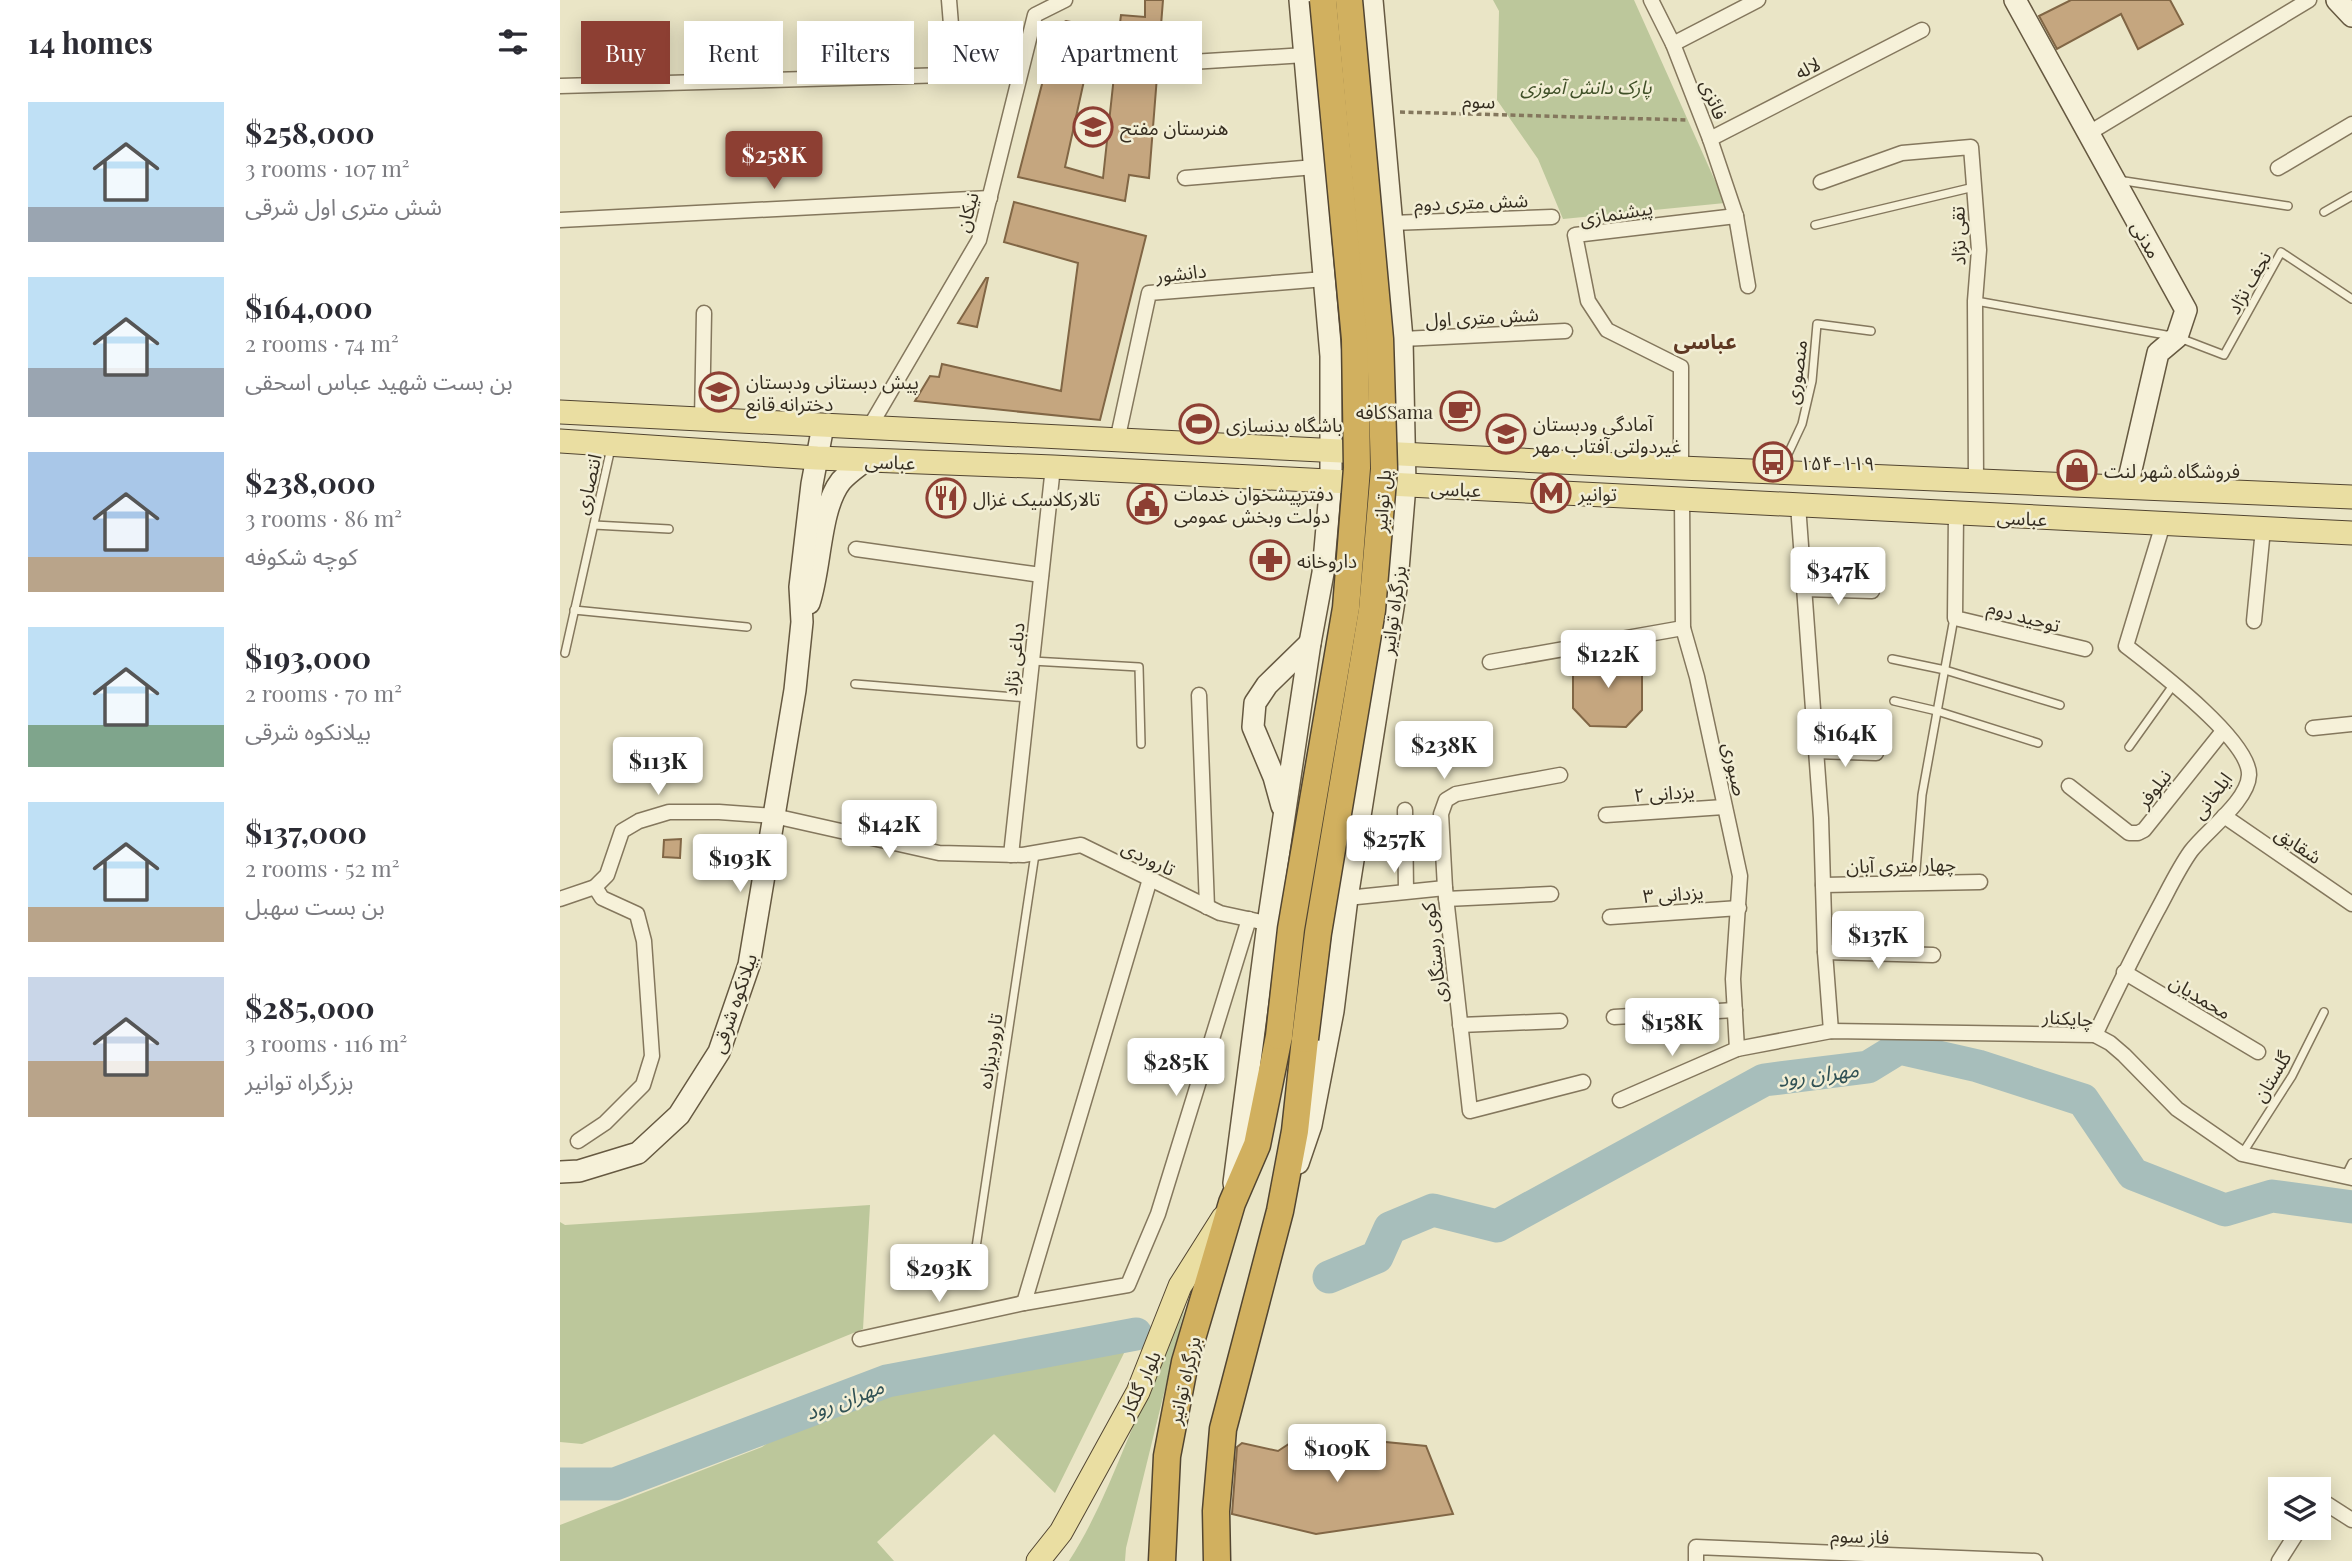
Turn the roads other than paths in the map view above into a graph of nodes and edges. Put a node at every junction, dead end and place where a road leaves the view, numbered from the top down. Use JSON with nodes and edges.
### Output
{"nodes":[{"id":1,"x":948,"y":0,"type":"edge"},
{"id":2,"x":1065,"y":0,"type":"edge"},
{"id":3,"x":1300,"y":0,"type":"edge"},
{"id":4,"x":1324,"y":0,"type":"edge"},
{"id":5,"x":1349,"y":0,"type":"edge"},
{"id":6,"x":1372,"y":0,"type":"edge"},
{"id":7,"x":1651,"y":0,"type":"edge"},
{"id":8,"x":1758,"y":0,"type":"edge"},
{"id":9,"x":2015,"y":0,"type":"edge"},
{"id":10,"x":2309,"y":0,"type":"edge"},
{"id":11,"x":2337,"y":0,"type":"edge"},
{"id":12,"x":2352,"y":16,"type":"edge"},
{"id":13,"x":950,"y":21,"type":"edge"},
{"id":14,"x":1922,"y":30,"type":"dead end"},
{"id":15,"x":1673,"y":44,"type":"junction"},
{"id":16,"x":1305,"y":55,"type":"junction"},
{"id":17,"x":1023,"y":58,"type":"edge"},
{"id":18,"x":1202,"y":61,"type":"edge"},
{"id":19,"x":928,"y":75,"type":"edge"},
{"id":20,"x":1016,"y":84,"type":"edge"},
{"id":21,"x":560,"y":86,"type":"edge"},
{"id":22,"x":2352,"y":124,"type":"edge"},
{"id":23,"x":2089,"y":133,"type":"junction"},
{"id":24,"x":1710,"y":139,"type":"junction"},
{"id":25,"x":1315,"y":167,"type":"junction"},
{"id":26,"x":2278,"y":168,"type":"dead end"},
{"id":27,"x":1185,"y":178,"type":"dead end"},
{"id":28,"x":2114,"y":180,"type":"junction"},
{"id":29,"x":1821,"y":182,"type":"dead end"},
{"id":30,"x":1974,"y":187,"type":"junction"},
{"id":31,"x":2352,"y":196,"type":"edge"},
{"id":32,"x":990,"y":198,"type":"junction"},
{"id":33,"x":2288,"y":206,"type":"dead end"},
{"id":34,"x":2324,"y":212,"type":"dead end"},
{"id":35,"x":1736,"y":216,"type":"junction"},
{"id":36,"x":1552,"y":217,"type":"dead end"},
{"id":37,"x":560,"y":220,"type":"edge"},
{"id":38,"x":1391,"y":223,"type":"junction"},
{"id":39,"x":1815,"y":225,"type":"dead end"},
{"id":40,"x":1325,"y":279,"type":"junction"},
{"id":41,"x":1748,"y":286,"type":"dead end"},
{"id":42,"x":2352,"y":299,"type":"edge"},
{"id":43,"x":1975,"y":301,"type":"junction"},
{"id":44,"x":704,"y":313,"type":"dead end"},
{"id":45,"x":1565,"y":331,"type":"dead end"},
{"id":46,"x":1871,"y":331,"type":"dead end"},
{"id":47,"x":2178,"y":337,"type":"junction"},
{"id":48,"x":1402,"y":347,"type":"junction"},
{"id":49,"x":1331,"y":356,"type":"junction"},
{"id":50,"x":560,"y":412,"type":"edge"},
{"id":51,"x":702,"y":419,"type":"junction"},
{"id":52,"x":823,"y":426,"type":"junction"},
{"id":53,"x":869,"y":428,"type":"junction"},
{"id":54,"x":560,"y":441,"type":"edge"},
{"id":55,"x":1118,"y":441,"type":"junction"},
{"id":56,"x":612,"y":444,"type":"junction"},
{"id":57,"x":1332,"y":451,"type":"junction"},
{"id":58,"x":1405,"y":454,"type":"junction"},
{"id":59,"x":817,"y":458,"type":"junction"},
{"id":60,"x":866,"y":460,"type":"junction"},
{"id":61,"x":1053,"y":467,"type":"junction"},
{"id":62,"x":1681,"y":468,"type":"junction"},
{"id":63,"x":1779,"y":472,"type":"junction"},
{"id":64,"x":1331,"y":481,"type":"junction"},
{"id":65,"x":1986,"y":481,"type":"junction"},
{"id":66,"x":1405,"y":485,"type":"junction"},
{"id":67,"x":2127,"y":487,"type":"junction"},
{"id":68,"x":2352,"y":497,"type":"edge"},
{"id":69,"x":1682,"y":499,"type":"junction"},
{"id":70,"x":1798,"y":505,"type":"junction"},
{"id":71,"x":1956,"y":513,"type":"junction"},
{"id":72,"x":1996,"y":515,"type":"junction"},
{"id":73,"x":2163,"y":524,"type":"junction"},
{"id":74,"x":594,"y":525,"type":"junction"},
{"id":75,"x":669,"y":529,"type":"dead end"},
{"id":76,"x":2263,"y":529,"type":"junction"},
{"id":77,"x":2352,"y":533,"type":"edge"},
{"id":78,"x":856,"y":549,"type":"dead end"},
{"id":79,"x":1323,"y":573,"type":"junction"},
{"id":80,"x":1041,"y":575,"type":"junction"},
{"id":81,"x":1397,"y":582,"type":"junction"},
{"id":82,"x":1804,"y":589,"type":"junction"},
{"id":83,"x":1872,"y":591,"type":"dead end"},
{"id":84,"x":574,"y":610,"type":"junction"},
{"id":85,"x":1955,"y":618,"type":"junction"},
{"id":86,"x":2254,"y":621,"type":"dead end"},
{"id":87,"x":802,"y":622,"type":"junction"},
{"id":88,"x":747,"y":627,"type":"dead end"},
{"id":89,"x":1683,"y":628,"type":"junction"},
{"id":90,"x":1310,"y":643,"type":"junction"},
{"id":91,"x":2085,"y":649,"type":"dead end"},
{"id":92,"x":565,"y":653,"type":"dead end"},
{"id":93,"x":1892,"y":659,"type":"dead end"},
{"id":94,"x":1032,"y":661,"type":"junction"},
{"id":95,"x":1490,"y":662,"type":"dead end"},
{"id":96,"x":1945,"y":670,"type":"junction"},
{"id":97,"x":2174,"y":683,"type":"junction"},
{"id":98,"x":855,"y":684,"type":"dead end"},
{"id":99,"x":1199,"y":695,"type":"dead end"},
{"id":100,"x":1028,"y":698,"type":"junction"},
{"id":101,"x":1894,"y":701,"type":"dead end"},
{"id":102,"x":2060,"y":705,"type":"dead end"},
{"id":103,"x":1937,"y":711,"type":"junction"},
{"id":104,"x":2352,"y":724,"type":"edge"},
{"id":105,"x":2313,"y":728,"type":"dead end"},
{"id":106,"x":2223,"y":731,"type":"junction"},
{"id":107,"x":2038,"y":743,"type":"dead end"},
{"id":108,"x":1141,"y":744,"type":"dead end"},
{"id":109,"x":2129,"y":747,"type":"dead end"},
{"id":110,"x":1816,"y":751,"type":"junction"},
{"id":111,"x":1876,"y":753,"type":"dead end"},
{"id":112,"x":1560,"y":775,"type":"dead end"},
{"id":113,"x":2069,"y":786,"type":"dead end"},
{"id":114,"x":1724,"y":807,"type":"junction"},
{"id":115,"x":1405,"y":810,"type":"dead end"},
{"id":116,"x":1285,"y":815,"type":"junction"},
{"id":117,"x":1606,"y":815,"type":"dead end"},
{"id":118,"x":774,"y":816,"type":"junction"},
{"id":119,"x":2224,"y":816,"type":"junction"},
{"id":120,"x":1035,"y":853,"type":"junction"},
{"id":121,"x":1011,"y":855,"type":"junction"},
{"id":122,"x":1150,"y":879,"type":"junction"},
{"id":123,"x":1915,"y":882,"type":"junction"},
{"id":124,"x":1980,"y":882,"type":"dead end"},
{"id":125,"x":1823,"y":885,"type":"junction"},
{"id":126,"x":595,"y":887,"type":"junction"},
{"id":127,"x":1406,"y":891,"type":"junction"},
{"id":128,"x":1445,"y":894,"type":"junction"},
{"id":129,"x":1551,"y":894,"type":"dead end"},
{"id":130,"x":1347,"y":898,"type":"junction"},
{"id":131,"x":560,"y":899,"type":"edge"},
{"id":132,"x":2352,"y":904,"type":"edge"},
{"id":133,"x":1207,"y":906,"type":"junction"},
{"id":134,"x":1739,"y":908,"type":"junction"},
{"id":135,"x":1610,"y":917,"type":"dead end"},
{"id":136,"x":1259,"y":922,"type":"junction"},
{"id":137,"x":1825,"y":952,"type":"junction"},
{"id":138,"x":1933,"y":955,"type":"dead end"},
{"id":139,"x":2124,"y":972,"type":"junction"},
{"id":140,"x":1735,"y":1010,"type":"junction"},
{"id":141,"x":2324,"y":1012,"type":"dead end"},
{"id":142,"x":1614,"y":1017,"type":"dead end"},
{"id":143,"x":1560,"y":1021,"type":"dead end"},
{"id":144,"x":1460,"y":1025,"type":"junction"},
{"id":145,"x":1831,"y":1031,"type":"junction"},
{"id":146,"x":2095,"y":1035,"type":"junction"},
{"id":147,"x":1279,"y":1036,"type":"joint"},
{"id":148,"x":1305,"y":1040,"type":"joint"},
{"id":149,"x":1737,"y":1049,"type":"junction"},
{"id":150,"x":2258,"y":1052,"type":"dead end"},
{"id":151,"x":1583,"y":1082,"type":"dead end"},
{"id":152,"x":1620,"y":1100,"type":"dead end"},
{"id":153,"x":578,"y":1141,"type":"dead end"},
{"id":154,"x":2242,"y":1154,"type":"junction"},
{"id":155,"x":2352,"y":1163,"type":"edge"},
{"id":156,"x":560,"y":1172,"type":"edge"},
{"id":157,"x":2348,"y":1178,"type":"edge"},
{"id":158,"x":1232,"y":1203,"type":"junction"},
{"id":159,"x":1280,"y":1211,"type":"junction"},
{"id":160,"x":975,"y":1254,"type":"dead end"},
{"id":161,"x":1024,"y":1303,"type":"junction"},
{"id":162,"x":860,"y":1339,"type":"dead end"},
{"id":163,"x":2331,"y":1507,"type":"edge"},
{"id":164,"x":2352,"y":1520,"type":"edge"},
{"id":165,"x":2290,"y":1540,"type":"edge"},
{"id":166,"x":2275,"y":1559,"type":"edge"},
{"id":167,"x":1038,"y":1561,"type":"edge"},
{"id":168,"x":1162,"y":1561,"type":"edge"},
{"id":169,"x":1217,"y":1561,"type":"edge"},
{"id":170,"x":1696,"y":1561,"type":"edge"},
{"id":171,"x":2035,"y":1561,"type":"edge"}],
"edges":[{"from":1,"to":13,"type":"street"},
{"from":2,"to":17,"type":"street","name":"نیکان"},
{"from":3,"to":16,"type":"street","name":"بزرگراه توانیر"},
{"from":4,"to":147,"type":"highway","name":"پل توانیر","bridge":true},
{"from":5,"to":148,"type":"highway","name":"پل توانیر","bridge":true},
{"from":6,"to":38,"type":"street","name":"بزرگراه توانیر"},
{"from":7,"to":15,"type":"street","name":"فائزی"},
{"from":8,"to":15,"type":"street"},
{"from":9,"to":23,"type":"street","name":"مدنی"},
{"from":10,"to":23,"type":"street"},
{"from":11,"to":12,"type":"street"},
{"from":14,"to":24,"type":"street","name":"لاله"},
{"from":15,"to":24,"type":"street","name":"فائزی"},
{"from":16,"to":18,"type":"street"},
{"from":16,"to":25,"type":"street","name":"بزرگراه توانیر"},
{"from":19,"to":21,"type":"street"},
{"from":20,"to":32,"type":"street","name":"نیکان"},
{"from":22,"to":26,"type":"street"},
{"from":23,"to":28,"type":"street","name":"مدنی"},
{"from":24,"to":35,"type":"street","name":"فائزی"},
{"from":25,"to":27,"type":"street"},
{"from":25,"to":40,"type":"street","name":"بزرگراه توانیر"},
{"from":28,"to":33,"type":"lane"},
{"from":28,"to":47,"type":"street","name":"مدنی"},
{"from":29,"to":30,"type":"street","name":"تقی نژاد"},
{"from":30,"to":39,"type":"lane"},
{"from":30,"to":43,"type":"street","name":"تقی نژاد"},
{"from":31,"to":34,"type":"lane"},
{"from":32,"to":37,"type":"street"},
{"from":32,"to":53,"type":"street","name":"نیکان"},
{"from":35,"to":41,"type":"street","name":"فائزی"},
{"from":35,"to":62,"type":"street","name":"پیشنمازی"},
{"from":36,"to":38,"type":"street","name":"شش متری دوم"},
{"from":38,"to":48,"type":"street","name":"بزرگراه توانیر"},
{"from":40,"to":49,"type":"street","name":"بزرگراه توانیر"},
{"from":40,"to":55,"type":"street","name":"دانشور"},
{"from":42,"to":47,"type":"lane","name":"نجف نژاد"},
{"from":43,"to":47,"type":"lane"},
{"from":43,"to":65,"type":"street","name":"تقی نژاد"},
{"from":44,"to":51,"type":"street"},
{"from":45,"to":48,"type":"street","name":"شش متری اول"},
{"from":46,"to":63,"type":"lane","name":"منصوری"},
{"from":47,"to":67,"type":"street"},
{"from":48,"to":49,"type":"street"},
{"from":48,"to":58,"type":"street","name":"بزرگراه توانیر"},
{"from":49,"to":57,"type":"street","name":"بزرگراه توانیر"},
{"from":50,"to":51,"type":"main road","name":"عباسى"},
{"from":51,"to":52,"type":"main road","name":"عباسى"},
{"from":52,"to":53,"type":"main road","name":"عباسى"},
{"from":52,"to":59,"type":"street","name":"بیلانکوه شرقی"},
{"from":53,"to":55,"type":"main road","name":"عباسى"},
{"from":54,"to":56,"type":"main road","name":"عباسى"},
{"from":55,"to":57,"type":"main road","name":"عباسى"},
{"from":56,"to":59,"type":"main road","name":"عباسى"},
{"from":56,"to":74,"type":"lane","name":"انتصاری"},
{"from":57,"to":58,"type":"main road","name":"عباسى"},
{"from":57,"to":64,"type":"street","name":"بزرگراه توانیر"},
{"from":58,"to":62,"type":"main road","name":"عباسى"},
{"from":58,"to":66,"type":"street","name":"بزرگراه توانیر"},
{"from":59,"to":60,"type":"main road","name":"عباسى"},
{"from":59,"to":87,"type":"street","name":"بیلانکوه شرقی"},
{"from":60,"to":61,"type":"main road","name":"عباسى"},
{"from":60,"to":87,"type":"street","name":"بیلانکوه شرقی"},
{"from":61,"to":64,"type":"main road","name":"عباسى"},
{"from":61,"to":80,"type":"street","name":"دباغی نژاد"},
{"from":62,"to":63,"type":"main road","name":"عباسى"},
{"from":63,"to":65,"type":"main road","name":"عباسى"},
{"from":64,"to":66,"type":"main road","name":"عباسى"},
{"from":64,"to":79,"type":"street","name":"بزرگراه توانیر"},
{"from":65,"to":67,"type":"main road","name":"عباسى"},
{"from":65,"to":72,"type":"main road"},
{"from":66,"to":69,"type":"main road","name":"عباسى"},
{"from":66,"to":81,"type":"street","name":"بزرگراه توانیر"},
{"from":67,"to":68,"type":"main road","name":"عباسى"},
{"from":69,"to":70,"type":"main road","name":"عباسى"},
{"from":69,"to":89,"type":"street","name":"صبوری"},
{"from":70,"to":71,"type":"main road","name":"عباسى"},
{"from":70,"to":82,"type":"street"},
{"from":71,"to":72,"type":"main road","name":"عباسى"},
{"from":71,"to":85,"type":"street"},
{"from":72,"to":73,"type":"main road","name":"عباسى"},
{"from":73,"to":76,"type":"main road","name":"عباسى"},
{"from":73,"to":97,"type":"street","name":"ایلخانی"},
{"from":74,"to":75,"type":"lane"},
{"from":74,"to":84,"type":"lane","name":"انتصاری"},
{"from":76,"to":77,"type":"main road","name":"عباسى"},
{"from":76,"to":86,"type":"street"},
{"from":78,"to":80,"type":"street"},
{"from":79,"to":81,"type":"street"},
{"from":79,"to":90,"type":"street","name":"بزرگراه توانیر"},
{"from":80,"to":94,"type":"street","name":"دباغی نژاد"},
{"from":81,"to":130,"type":"street","name":"بزرگراه توانیر"},
{"from":82,"to":83,"type":"street"},
{"from":82,"to":110,"type":"street"},
{"from":84,"to":88,"type":"lane"},
{"from":84,"to":92,"type":"lane","name":"انتصاری"},
{"from":85,"to":91,"type":"street","name":"توحید دوم"},
{"from":85,"to":96,"type":"lane"},
{"from":87,"to":118,"type":"street","name":"بیلانکوه شرقی"},
{"from":89,"to":95,"type":"street"},
{"from":89,"to":114,"type":"street","name":"صبوری"},
{"from":90,"to":116,"type":"street","name":"بزرگراه توانیر"},
{"from":90,"to":116,"type":"street"},
{"from":93,"to":96,"type":"lane"},
{"from":94,"to":100,"type":"street","name":"دباغی نژاد"},
{"from":94,"to":108,"type":"lane"},
{"from":96,"to":102,"type":"lane"},
{"from":96,"to":103,"type":"lane"},
{"from":97,"to":106,"type":"street","name":"ایلخانی"},
{"from":97,"to":109,"type":"lane"},
{"from":98,"to":100,"type":"lane"},
{"from":99,"to":133,"type":"street"},
{"from":100,"to":121,"type":"street","name":"دباغی نژاد"},
{"from":101,"to":103,"type":"lane"},
{"from":103,"to":107,"type":"lane"},
{"from":103,"to":123,"type":"lane"},
{"from":104,"to":105,"type":"street"},
{"from":106,"to":113,"type":"street","name":"نیلوفر"},
{"from":106,"to":119,"type":"street","name":"ایلخانی"},
{"from":110,"to":111,"type":"street"},
{"from":110,"to":125,"type":"street"},
{"from":112,"to":128,"type":"street"},
{"from":114,"to":117,"type":"street","name":"یزدانی ۲"},
{"from":114,"to":134,"type":"street","name":"صبوری"},
{"from":115,"to":127,"type":"street"},
{"from":116,"to":136,"type":"street","name":"بزرگراه توانیر"},
{"from":118,"to":121,"type":"street","name":"تاروردی"},
{"from":118,"to":126,"type":"street","name":"تاروردی"},
{"from":118,"to":156,"type":"street","name":"بیلانکوه شرقی"},
{"from":119,"to":132,"type":"street","name":"شقایق"},
{"from":119,"to":139,"type":"street","name":"ایلخانی"},
{"from":120,"to":121,"type":"street","name":"تاروردی"},
{"from":120,"to":122,"type":"street","name":"تاروردی"},
{"from":120,"to":160,"type":"lane","name":"تاروردیزاده"},
{"from":122,"to":133,"type":"street","name":"تاروردی"},
{"from":122,"to":161,"type":"street"},
{"from":123,"to":124,"type":"street","name":"چهار متری آبان"},
{"from":123,"to":125,"type":"street","name":"چهار متری آبان"},
{"from":125,"to":137,"type":"street"},
{"from":126,"to":131,"type":"street"},
{"from":126,"to":153,"type":"street"},
{"from":127,"to":128,"type":"street","name":"کوی رستگاری"},
{"from":127,"to":130,"type":"street","name":"کوی رستگاری"},
{"from":128,"to":129,"type":"street"},
{"from":128,"to":144,"type":"street","name":"کوی رستگاری"},
{"from":130,"to":159,"type":"street","name":"بزرگراه توانیر"},
{"from":133,"to":136,"type":"street","name":"تاروردی"},
{"from":134,"to":135,"type":"street","name":"یزدانی ۳"},
{"from":134,"to":140,"type":"street","name":"صبوری"},
{"from":136,"to":158,"type":"street","name":"بزرگراه توانیر"},
{"from":136,"to":161,"type":"street"},
{"from":137,"to":138,"type":"street"},
{"from":137,"to":145,"type":"street"},
{"from":139,"to":146,"type":"street","name":"ایلخانی"},
{"from":139,"to":150,"type":"street","name":"محمدیان"},
{"from":140,"to":142,"type":"street"},
{"from":140,"to":149,"type":"street","name":"صبوری"},
{"from":141,"to":154,"type":"lane","name":"گلستان"},
{"from":143,"to":144,"type":"street"},
{"from":144,"to":151,"type":"street","name":"کوی رستگاری"},
{"from":145,"to":146,"type":"street","name":"چایکنار"},
{"from":145,"to":149,"type":"street","name":"چایکنار"},
{"from":146,"to":154,"type":"street","name":"چایکنار"},
{"from":147,"to":158,"type":"highway","name":"بزرگراه توانیر"},
{"from":148,"to":159,"type":"highway","name":"بزرگراه توانیر"},
{"from":149,"to":152,"type":"street","name":"چایکنار"},
{"from":154,"to":157,"type":"street","name":"چایکنار"},
{"from":155,"to":157,"type":"lane"},
{"from":158,"to":167,"type":"main road","name":"بلوار گلکار"},
{"from":158,"to":168,"type":"highway","name":"بزرگراه توانیر"},
{"from":159,"to":169,"type":"highway","name":"بزرگراه توانیر"},
{"from":161,"to":162,"type":"street"},
{"from":163,"to":164,"type":"street"},
{"from":165,"to":166,"type":"street"},
{"from":170,"to":171,"type":"street","name":"فاز سوم"}]}
